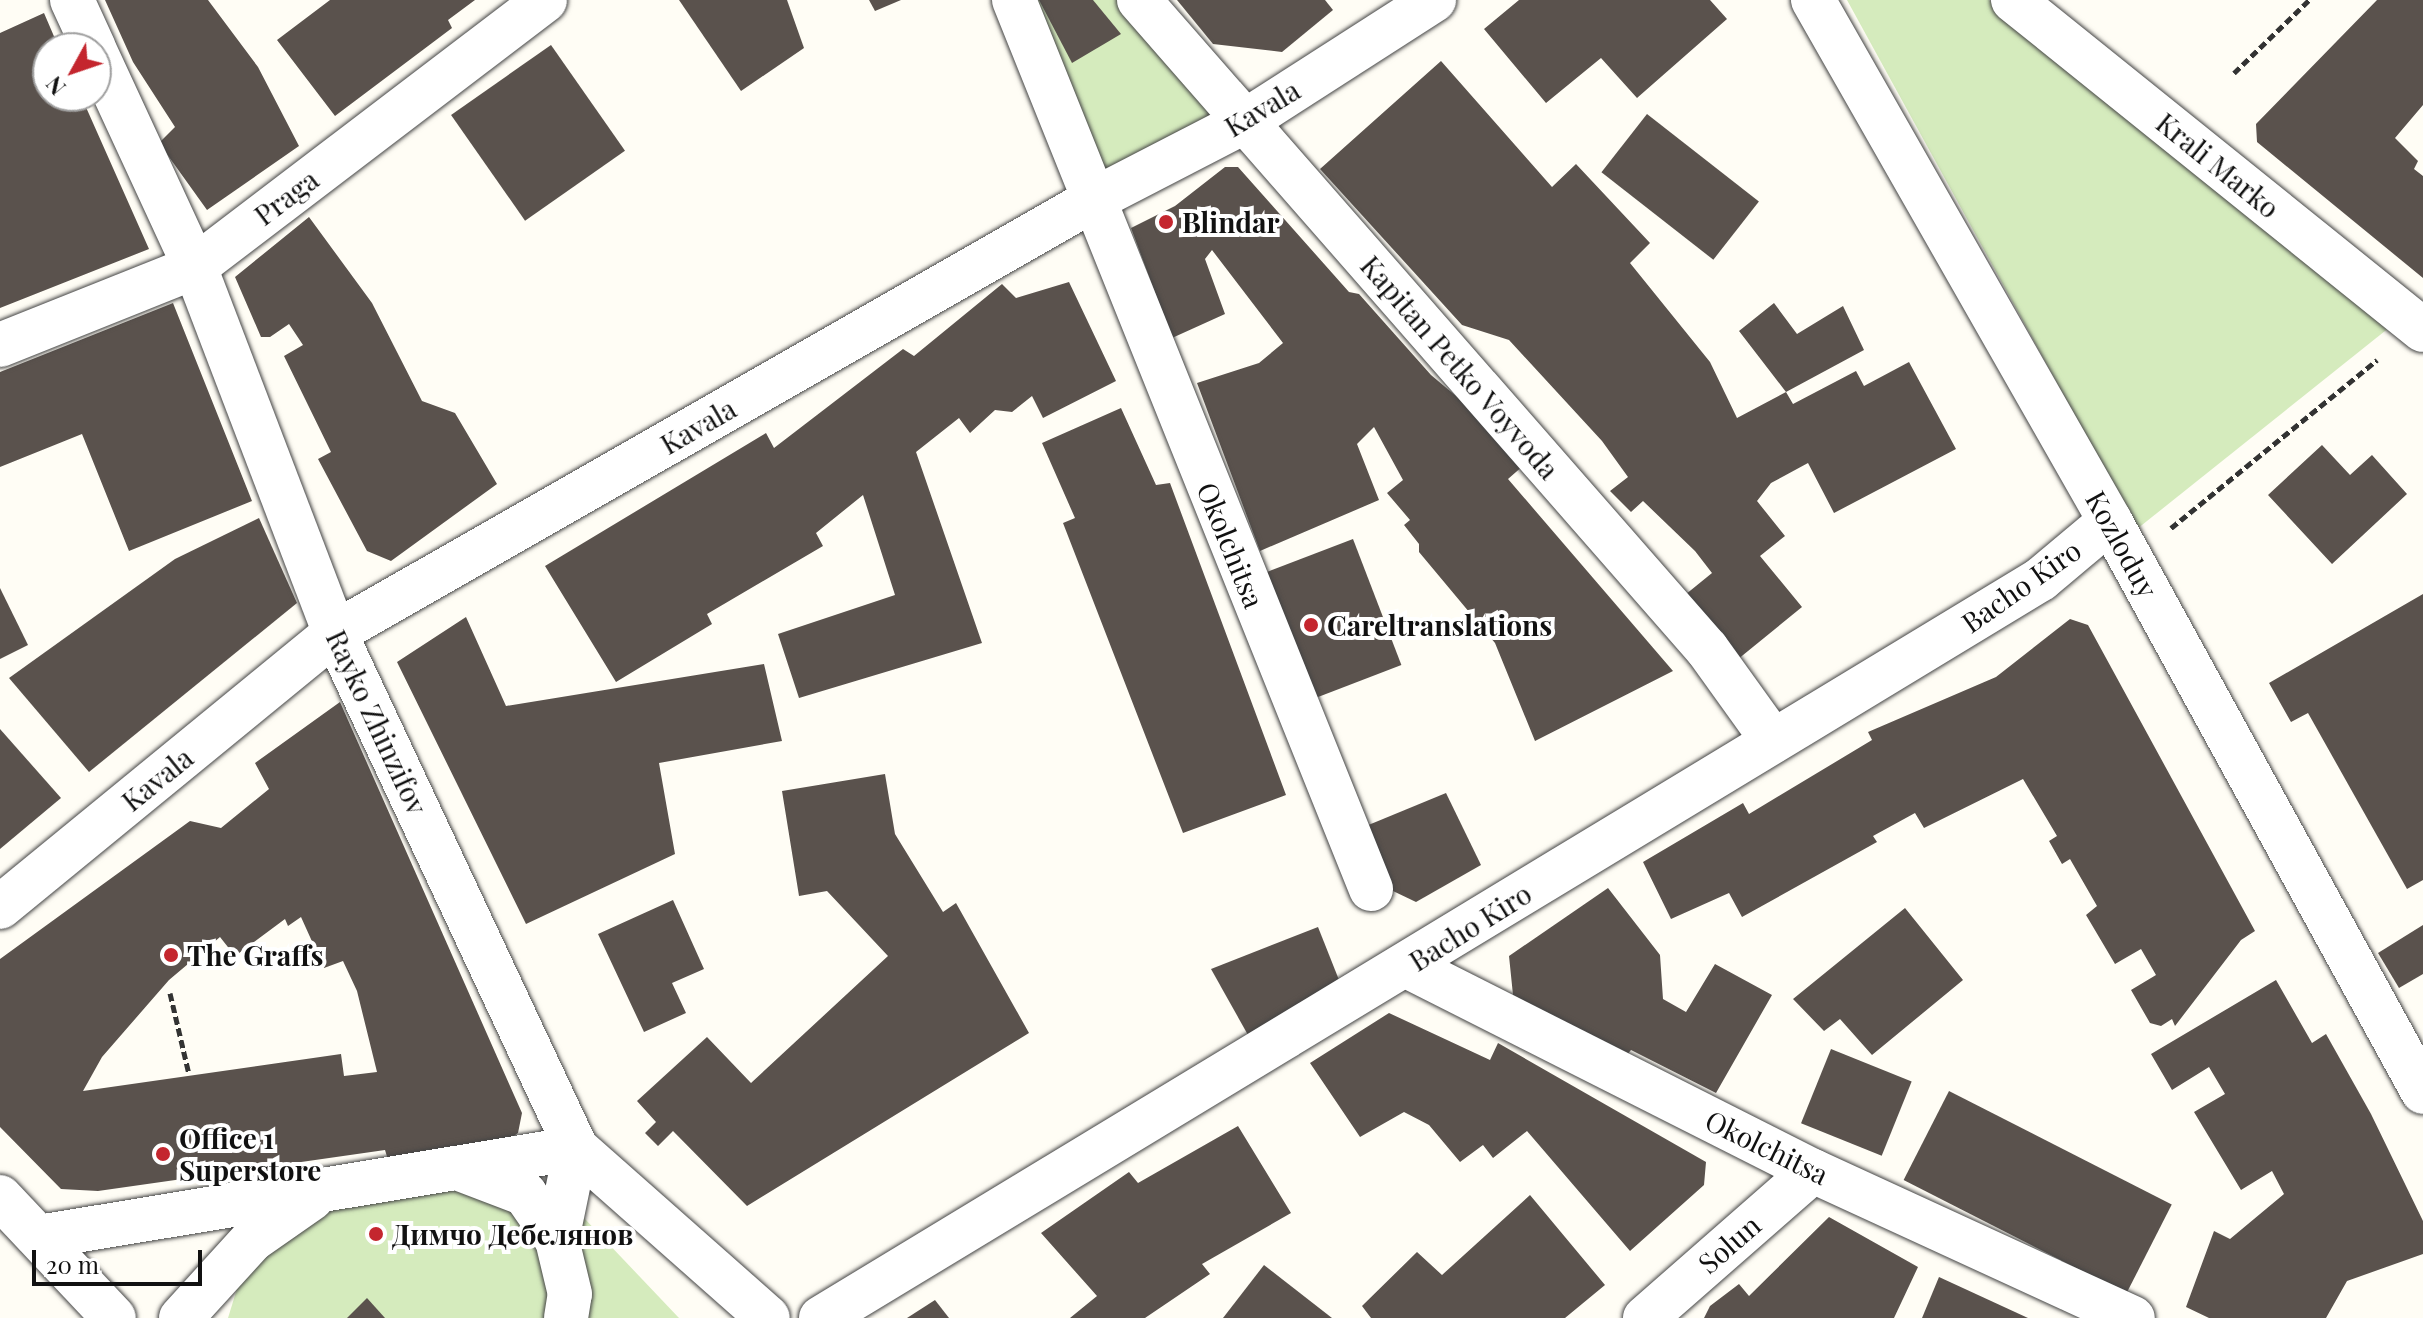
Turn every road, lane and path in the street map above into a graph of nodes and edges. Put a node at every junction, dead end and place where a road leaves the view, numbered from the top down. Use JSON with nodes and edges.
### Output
{"nodes":[{"id":1,"x":72,"y":0,"type":"edge"},
{"id":2,"x":545,"y":0,"type":"edge"},
{"id":3,"x":1014,"y":0,"type":"edge"},
{"id":4,"x":1139,"y":0,"type":"edge"},
{"id":5,"x":1434,"y":0,"type":"edge"},
{"id":6,"x":1813,"y":0,"type":"edge"},
{"id":7,"x":2013,"y":0,"type":"edge"},
{"id":8,"x":2309,"y":0,"type":"edge"},
{"id":9,"x":87,"y":32,"type":"edge"},
{"id":10,"x":2234,"y":73,"type":"dead end"},
{"id":11,"x":112,"y":87,"type":"edge"},
{"id":12,"x":1244,"y":122,"type":"junction"},
{"id":13,"x":1091,"y":201,"type":"junction"},
{"id":14,"x":195,"y":267,"type":"junction"},
{"id":15,"x":2421,"y":328,"type":"edge"},
{"id":16,"x":0,"y":345,"type":"edge"},
{"id":17,"x":2110,"y":521,"type":"junction"},
{"id":18,"x":2131,"y":560,"type":"junction"},
{"id":19,"x":335,"y":633,"type":"junction"},
{"id":20,"x":1773,"y":741,"type":"junction"},
{"id":21,"x":1371,"y":889,"type":"dead end"},
{"id":22,"x":0,"y":907,"type":"edge"},
{"id":23,"x":1407,"y":966,"type":"junction"},
{"id":24,"x":170,"y":993,"type":"dead end"},
{"id":25,"x":189,"y":1074,"type":"dead end"},
{"id":26,"x":2423,"y":1092,"type":"edge"},
{"id":27,"x":576,"y":1148,"type":"junction"},
{"id":28,"x":457,"y":1168,"type":"junction"},
{"id":29,"x":1813,"y":1171,"type":"junction"},
{"id":30,"x":329,"y":1191,"type":"junction"},
{"id":31,"x":0,"y":1197,"type":"edge"},
{"id":32,"x":39,"y":1237,"type":"junction"},
{"id":33,"x":557,"y":1240,"type":"junction"},
{"id":34,"x":114,"y":1318,"type":"edge"},
{"id":35,"x":181,"y":1318,"type":"edge"},
{"id":36,"x":566,"y":1318,"type":"edge"},
{"id":37,"x":768,"y":1318,"type":"edge"},
{"id":38,"x":821,"y":1318,"type":"edge"},
{"id":39,"x":1645,"y":1318,"type":"edge"},
{"id":40,"x":2133,"y":1318,"type":"edge"}],
"edges":[{"from":1,"to":9,"type":"street","name":"Rayko Zhinzifov"},
{"from":2,"to":14,"type":"street","name":"Praga"},
{"from":3,"to":13,"type":"street","name":"Okolchitsa"},
{"from":4,"to":12,"type":"street","name":"Kapitan Petko Voyvoda"},
{"from":5,"to":12,"type":"street","name":"Kavala"},
{"from":6,"to":17,"type":"street","name":"Kozloduy"},
{"from":7,"to":15,"type":"street","name":"Krali Marko"},
{"from":8,"to":10,"type":"path"},
{"from":11,"to":14,"type":"street","name":"Rayko Zhinzifov"},
{"from":12,"to":13,"type":"street","name":"Kavala"},
{"from":12,"to":20,"type":"street","name":"Kapitan Petko Voyvoda"},
{"from":13,"to":19,"type":"street","name":"Kavala"},
{"from":13,"to":21,"type":"street","name":"Okolchitsa"},
{"from":14,"to":16,"type":"street","name":"Praga"},
{"from":14,"to":19,"type":"street","name":"Rayko Zhinzifov"},
{"from":15,"to":18,"type":"path"},
{"from":17,"to":18,"type":"street","name":"Kozloduy"},
{"from":17,"to":20,"type":"street","name":"Bacho Kiro"},
{"from":18,"to":26,"type":"street","name":"Kozloduy"},
{"from":19,"to":22,"type":"street","name":"Kavala"},
{"from":19,"to":27,"type":"street","name":"Rayko Zhinzifov"},
{"from":20,"to":23,"type":"street","name":"Bacho Kiro"},
{"from":23,"to":29,"type":"street","name":"Okolchitsa"},
{"from":23,"to":38,"type":"street","name":"Bacho Kiro"},
{"from":24,"to":25,"type":"path"},
{"from":27,"to":28,"type":"street"},
{"from":27,"to":33,"type":"street"},
{"from":27,"to":37,"type":"street","name":"Rayko Zhinzifov"},
{"from":28,"to":30,"type":"street"},
{"from":28,"to":33,"type":"street"},
{"from":29,"to":39,"type":"street","name":"Solun"},
{"from":29,"to":40,"type":"street","name":"Okolchitsa"},
{"from":30,"to":32,"type":"street"},
{"from":30,"to":35,"type":"street"},
{"from":31,"to":32,"type":"street"},
{"from":32,"to":34,"type":"street"},
{"from":33,"to":36,"type":"street"}]}
